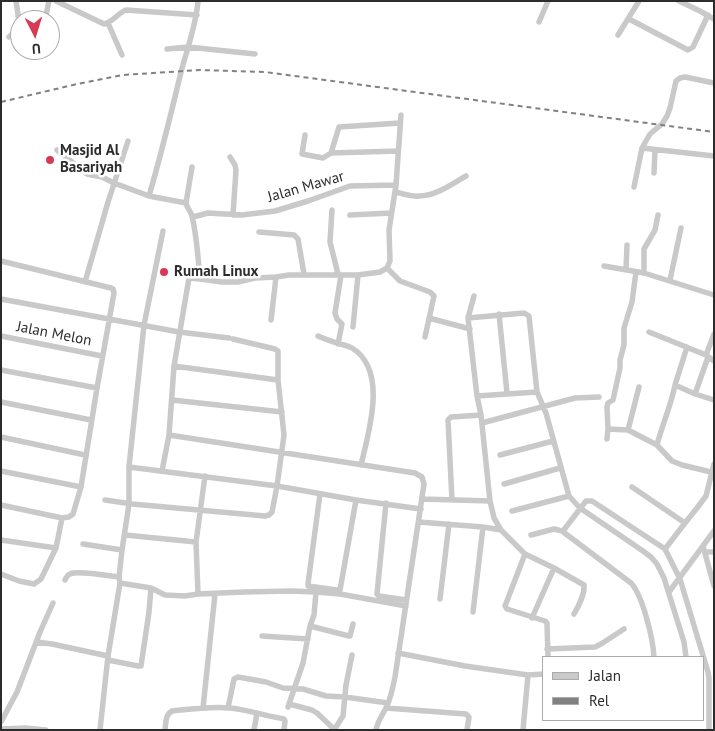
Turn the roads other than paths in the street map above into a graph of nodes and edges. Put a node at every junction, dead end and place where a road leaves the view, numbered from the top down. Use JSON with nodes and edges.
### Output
{"nodes":[{"id":1,"x":56,"y":1,"type":"edge"},
{"id":2,"x":198,"y":1,"type":"edge"},
{"id":3,"x":548,"y":1,"type":"edge"},
{"id":4,"x":640,"y":1,"type":"edge"},
{"id":5,"x":679,"y":1,"type":"edge"},
{"id":6,"x":197,"y":15,"type":"junction"},
{"id":7,"x":711,"y":17,"type":"edge"},
{"id":8,"x":629,"y":19,"type":"junction"},
{"id":9,"x":539,"y":22,"type":"dead end"},
{"id":10,"x":108,"y":23,"type":"junction"},
{"id":11,"x":618,"y":35,"type":"dead end"},
{"id":12,"x":188,"y":47,"type":"junction"},
{"id":13,"x":167,"y":49,"type":"dead end"},
{"id":14,"x":255,"y":54,"type":"dead end"},
{"id":15,"x":122,"y":55,"type":"dead end"},
{"id":16,"x":714,"y":83,"type":"edge"},
{"id":17,"x":401,"y":115,"type":"dead end"},
{"id":18,"x":400,"y":123,"type":"junction"},
{"id":19,"x":305,"y":135,"type":"dead end"},
{"id":20,"x":128,"y":141,"type":"dead end"},
{"id":21,"x":642,"y":148,"type":"junction"},
{"id":22,"x":57,"y":150,"type":"dead end"},
{"id":23,"x":398,"y":150,"type":"junction"},
{"id":24,"x":655,"y":150,"type":"junction"},
{"id":25,"x":331,"y":153,"type":"junction"},
{"id":26,"x":714,"y":156,"type":"edge"},
{"id":27,"x":230,"y":157,"type":"dead end"},
{"id":28,"x":192,"y":167,"type":"dead end"},
{"id":29,"x":654,"y":173,"type":"dead end"},
{"id":30,"x":466,"y":176,"type":"dead end"},
{"id":31,"x":114,"y":183,"type":"junction"},
{"id":32,"x":634,"y":186,"type":"dead end"},
{"id":33,"x":396,"y":189,"type":"junction"},
{"id":34,"x":149,"y":196,"type":"junction"},
{"id":35,"x":186,"y":203,"type":"junction"},
{"id":36,"x":332,"y":210,"type":"dead end"},
{"id":37,"x":392,"y":213,"type":"junction"},
{"id":38,"x":233,"y":215,"type":"junction"},
{"id":39,"x":350,"y":215,"type":"dead end"},
{"id":40,"x":658,"y":215,"type":"dead end"},
{"id":41,"x":193,"y":217,"type":"junction"},
{"id":42,"x":681,"y":228,"type":"dead end"},
{"id":43,"x":164,"y":232,"type":"dead end"},
{"id":44,"x":259,"y":232,"type":"dead end"},
{"id":45,"x":627,"y":245,"type":"dead end"},
{"id":46,"x":1,"y":261,"type":"edge"},
{"id":47,"x":604,"y":266,"type":"dead end"},
{"id":48,"x":387,"y":268,"type":"junction"},
{"id":49,"x":626,"y":269,"type":"junction"},
{"id":50,"x":636,"y":272,"type":"junction"},
{"id":51,"x":644,"y":273,"type":"junction"},
{"id":52,"x":304,"y":274,"type":"junction"},
{"id":53,"x":339,"y":275,"type":"junction"},
{"id":54,"x":358,"y":275,"type":"junction"},
{"id":55,"x":276,"y":277,"type":"junction"},
{"id":56,"x":200,"y":279,"type":"junction"},
{"id":57,"x":670,"y":280,"type":"junction"},
{"id":58,"x":85,"y":282,"type":"junction"},
{"id":59,"x":714,"y":294,"type":"edge"},
{"id":60,"x":474,"y":296,"type":"dead end"},
{"id":61,"x":1,"y":299,"type":"edge"},
{"id":62,"x":499,"y":314,"type":"junction"},
{"id":63,"x":429,"y":318,"type":"junction"},
{"id":64,"x":468,"y":318,"type":"junction"},
{"id":65,"x":110,"y":319,"type":"junction"},
{"id":66,"x":271,"y":320,"type":"dead end"},
{"id":67,"x":144,"y":325,"type":"junction"},
{"id":68,"x":353,"y":327,"type":"dead end"},
{"id":69,"x":470,"y":329,"type":"junction"},
{"id":70,"x":179,"y":332,"type":"junction"},
{"id":71,"x":649,"y":332,"type":"dead end"},
{"id":72,"x":714,"y":334,"type":"edge"},
{"id":73,"x":1,"y":336,"type":"edge"},
{"id":74,"x":318,"y":336,"type":"dead end"},
{"id":75,"x":425,"y":337,"type":"dead end"},
{"id":76,"x":338,"y":344,"type":"junction"},
{"id":77,"x":687,"y":347,"type":"junction"},
{"id":78,"x":102,"y":356,"type":"junction"},
{"id":79,"x":709,"y":358,"type":"edge"},
{"id":80,"x":174,"y":366,"type":"junction"},
{"id":81,"x":1,"y":370,"type":"edge"},
{"id":82,"x":278,"y":380,"type":"junction"},
{"id":83,"x":675,"y":385,"type":"junction"},
{"id":84,"x":639,"y":387,"type":"dead end"},
{"id":85,"x":97,"y":388,"type":"junction"},
{"id":86,"x":537,"y":392,"type":"junction"},
{"id":87,"x":507,"y":393,"type":"junction"},
{"id":88,"x":695,"y":394,"type":"junction"},
{"id":89,"x":477,"y":396,"type":"junction"},
{"id":90,"x":599,"y":397,"type":"dead end"},
{"id":91,"x":172,"y":400,"type":"junction"},
{"id":92,"x":714,"y":400,"type":"edge"},
{"id":93,"x":1,"y":402,"type":"edge"},
{"id":94,"x":543,"y":407,"type":"junction"},
{"id":95,"x":282,"y":412,"type":"junction"},
{"id":96,"x":481,"y":415,"type":"junction"},
{"id":97,"x":91,"y":420,"type":"junction"},
{"id":98,"x":482,"y":423,"type":"junction"},
{"id":99,"x":608,"y":429,"type":"junction"},
{"id":100,"x":628,"y":430,"type":"junction"},
{"id":101,"x":168,"y":435,"type":"junction"},
{"id":102,"x":1,"y":437,"type":"edge"},
{"id":103,"x":607,"y":439,"type":"dead end"},
{"id":104,"x":553,"y":441,"type":"junction"},
{"id":105,"x":657,"y":445,"type":"junction"},
{"id":106,"x":281,"y":452,"type":"junction"},
{"id":107,"x":85,"y":455,"type":"junction"},
{"id":108,"x":500,"y":455,"type":"dead end"},
{"id":109,"x":714,"y":464,"type":"edge"},
{"id":110,"x":362,"y":465,"type":"junction"},
{"id":111,"x":128,"y":467,"type":"junction"},
{"id":112,"x":560,"y":468,"type":"junction"},
{"id":113,"x":1,"y":471,"type":"edge"},
{"id":114,"x":162,"y":471,"type":"junction"},
{"id":115,"x":711,"y":472,"type":"junction"},
{"id":116,"x":205,"y":476,"type":"junction"},
{"id":117,"x":504,"y":484,"type":"dead end"},
{"id":118,"x":277,"y":486,"type":"junction"},
{"id":119,"x":81,"y":487,"type":"junction"},
{"id":120,"x":632,"y":487,"type":"dead end"},
{"id":121,"x":320,"y":494,"type":"junction"},
{"id":122,"x":569,"y":496,"type":"junction"},
{"id":123,"x":422,"y":498,"type":"junction"},
{"id":124,"x":105,"y":500,"type":"dead end"},
{"id":125,"x":356,"y":500,"type":"junction"},
{"id":126,"x":452,"y":500,"type":"junction"},
{"id":127,"x":490,"y":501,"type":"junction"},
{"id":128,"x":386,"y":503,"type":"junction"},
{"id":129,"x":129,"y":504,"type":"junction"},
{"id":130,"x":1,"y":505,"type":"edge"},
{"id":131,"x":582,"y":505,"type":"junction"},
{"id":132,"x":421,"y":509,"type":"junction"},
{"id":133,"x":200,"y":510,"type":"junction"},
{"id":134,"x":512,"y":511,"type":"dead end"},
{"id":135,"x":62,"y":518,"type":"junction"},
{"id":136,"x":419,"y":522,"type":"junction"},
{"id":137,"x":685,"y":523,"type":"junction"},
{"id":138,"x":449,"y":524,"type":"junction"},
{"id":139,"x":483,"y":527,"type":"junction"},
{"id":140,"x":501,"y":530,"type":"junction"},
{"id":141,"x":563,"y":531,"type":"junction"},
{"id":142,"x":714,"y":531,"type":"edge"},
{"id":143,"x":125,"y":535,"type":"junction"},
{"id":144,"x":532,"y":535,"type":"dead end"},
{"id":145,"x":1,"y":540,"type":"edge"},
{"id":146,"x":196,"y":542,"type":"junction"},
{"id":147,"x":83,"y":544,"type":"dead end"},
{"id":148,"x":56,"y":548,"type":"junction"},
{"id":149,"x":665,"y":549,"type":"junction"},
{"id":150,"x":704,"y":549,"type":"junction"},
{"id":151,"x":122,"y":550,"type":"junction"},
{"id":152,"x":714,"y":552,"type":"edge"},
{"id":153,"x":525,"y":554,"type":"junction"},
{"id":154,"x":554,"y":568,"type":"junction"},
{"id":155,"x":1,"y":574,"type":"edge"},
{"id":156,"x":680,"y":578,"type":"junction"},
{"id":157,"x":65,"y":580,"type":"dead end"},
{"id":158,"x":120,"y":580,"type":"junction"},
{"id":159,"x":713,"y":584,"type":"edge"},
{"id":160,"x":151,"y":588,"type":"junction"},
{"id":161,"x":316,"y":592,"type":"junction"},
{"id":162,"x":669,"y":592,"type":"junction"},
{"id":163,"x":198,"y":594,"type":"junction"},
{"id":164,"x":215,"y":594,"type":"junction"},
{"id":165,"x":440,"y":599,"type":"dead end"},
{"id":166,"x":53,"y":603,"type":"dead end"},
{"id":167,"x":406,"y":603,"type":"junction"},
{"id":168,"x":473,"y":612,"type":"dead end"},
{"id":169,"x":574,"y":614,"type":"dead end"},
{"id":170,"x":532,"y":618,"type":"junction"},
{"id":171,"x":353,"y":624,"type":"dead end"},
{"id":172,"x":310,"y":626,"type":"junction"},
{"id":173,"x":624,"y":629,"type":"dead end"},
{"id":174,"x":262,"y":636,"type":"dead end"},
{"id":175,"x":308,"y":639,"type":"junction"},
{"id":176,"x":36,"y":642,"type":"junction"},
{"id":177,"x":547,"y":649,"type":"junction"},
{"id":178,"x":398,"y":653,"type":"junction"},
{"id":179,"x":352,"y":655,"type":"dead end"},
{"id":180,"x":548,"y":656,"type":"edge"},
{"id":181,"x":654,"y":656,"type":"edge"},
{"id":182,"x":686,"y":656,"type":"edge"},
{"id":183,"x":703,"y":656,"type":"edge"},
{"id":184,"x":108,"y":658,"type":"junction"},
{"id":185,"x":705,"y":662,"type":"edge"},
{"id":186,"x":542,"y":674,"type":"edge"},
{"id":187,"x":528,"y":675,"type":"junction"},
{"id":188,"x":295,"y":689,"type":"junction"},
{"id":189,"x":345,"y":697,"type":"junction"},
{"id":190,"x":387,"y":706,"type":"junction"},
{"id":191,"x":202,"y":708,"type":"junction"},
{"id":192,"x":228,"y":708,"type":"junction"},
{"id":193,"x":257,"y":714,"type":"junction"},
{"id":194,"x":1,"y":722,"type":"edge"},
{"id":195,"x":1,"y":729,"type":"edge"},
{"id":196,"x":46,"y":730,"type":"edge"},
{"id":197,"x":100,"y":730,"type":"edge"},
{"id":198,"x":164,"y":730,"type":"edge"},
{"id":199,"x":254,"y":730,"type":"edge"},
{"id":200,"x":284,"y":730,"type":"edge"},
{"id":201,"x":335,"y":730,"type":"edge"},
{"id":202,"x":376,"y":730,"type":"edge"},
{"id":203,"x":467,"y":730,"type":"edge"},
{"id":204,"x":523,"y":730,"type":"edge"},
{"id":205,"x":709,"y":730,"type":"edge"}],
"edges":[{"from":1,"to":10,"type":"street"},
{"from":2,"to":6,"type":"street"},
{"from":3,"to":9,"type":"street"},
{"from":4,"to":8,"type":"street"},
{"from":5,"to":7,"type":"street"},
{"from":6,"to":10,"type":"street"},
{"from":6,"to":12,"type":"street"},
{"from":7,"to":8,"type":"street"},
{"from":8,"to":11,"type":"street"},
{"from":10,"to":15,"type":"street"},
{"from":12,"to":13,"type":"street"},
{"from":12,"to":14,"type":"street"},
{"from":12,"to":34,"type":"street"},
{"from":16,"to":21,"type":"street"},
{"from":17,"to":18,"type":"street"},
{"from":18,"to":23,"type":"street"},
{"from":18,"to":25,"type":"street"},
{"from":19,"to":25,"type":"street"},
{"from":20,"to":31,"type":"street"},
{"from":21,"to":24,"type":"street"},
{"from":21,"to":32,"type":"street"},
{"from":22,"to":31,"type":"street"},
{"from":23,"to":25,"type":"street"},
{"from":23,"to":33,"type":"street"},
{"from":24,"to":26,"type":"street"},
{"from":24,"to":29,"type":"street"},
{"from":27,"to":38,"type":"street"},
{"from":28,"to":35,"type":"street"},
{"from":30,"to":33,"type":"street","name":"Jalan Mawar"},
{"from":31,"to":34,"type":"street"},
{"from":31,"to":58,"type":"street"},
{"from":33,"to":37,"type":"street"},
{"from":33,"to":38,"type":"street","name":"Jalan Mawar"},
{"from":34,"to":35,"type":"street"},
{"from":35,"to":41,"type":"street"},
{"from":36,"to":53,"type":"street"},
{"from":37,"to":39,"type":"street"},
{"from":37,"to":48,"type":"street"},
{"from":38,"to":41,"type":"street","name":"Jalan Mawar"},
{"from":40,"to":51,"type":"street"},
{"from":41,"to":56,"type":"street"},
{"from":42,"to":57,"type":"street"},
{"from":43,"to":67,"type":"street"},
{"from":44,"to":52,"type":"street"},
{"from":45,"to":49,"type":"street"},
{"from":46,"to":58,"type":"street"},
{"from":47,"to":49,"type":"street"},
{"from":48,"to":54,"type":"street"},
{"from":48,"to":63,"type":"street"},
{"from":49,"to":50,"type":"street"},
{"from":50,"to":51,"type":"street"},
{"from":50,"to":99,"type":"street"},
{"from":51,"to":57,"type":"street"},
{"from":52,"to":53,"type":"street"},
{"from":52,"to":55,"type":"street"},
{"from":53,"to":54,"type":"street"},
{"from":53,"to":76,"type":"street"},
{"from":54,"to":68,"type":"street"},
{"from":55,"to":56,"type":"street"},
{"from":55,"to":66,"type":"street"},
{"from":56,"to":70,"type":"street"},
{"from":57,"to":59,"type":"street"},
{"from":58,"to":65,"type":"street"},
{"from":60,"to":64,"type":"street"},
{"from":61,"to":65,"type":"street"},
{"from":62,"to":64,"type":"street"},
{"from":62,"to":86,"type":"street"},
{"from":62,"to":87,"type":"street"},
{"from":63,"to":69,"type":"street"},
{"from":63,"to":75,"type":"street"},
{"from":64,"to":69,"type":"street"},
{"from":65,"to":67,"type":"street"},
{"from":65,"to":78,"type":"street"},
{"from":67,"to":70,"type":"street"},
{"from":67,"to":111,"type":"street"},
{"from":69,"to":89,"type":"street"},
{"from":70,"to":80,"type":"street"},
{"from":70,"to":82,"type":"street"},
{"from":71,"to":77,"type":"street"},
{"from":72,"to":79,"type":"street"},
{"from":73,"to":78,"type":"street","name":"Jalan Melon"},
{"from":74,"to":76,"type":"street"},
{"from":76,"to":110,"type":"street"},
{"from":77,"to":79,"type":"street"},
{"from":77,"to":83,"type":"street"},
{"from":78,"to":85,"type":"street"},
{"from":79,"to":88,"type":"street"},
{"from":80,"to":82,"type":"street"},
{"from":80,"to":91,"type":"street"},
{"from":81,"to":85,"type":"street"},
{"from":82,"to":95,"type":"street"},
{"from":83,"to":88,"type":"street"},
{"from":83,"to":105,"type":"street"},
{"from":84,"to":100,"type":"street"},
{"from":85,"to":97,"type":"street"},
{"from":86,"to":87,"type":"street"},
{"from":86,"to":94,"type":"street"},
{"from":87,"to":89,"type":"street"},
{"from":88,"to":92,"type":"street"},
{"from":89,"to":96,"type":"street"},
{"from":90,"to":94,"type":"street"},
{"from":91,"to":95,"type":"street"},
{"from":91,"to":101,"type":"street"},
{"from":93,"to":97,"type":"street"},
{"from":94,"to":98,"type":"street"},
{"from":94,"to":104,"type":"street"},
{"from":95,"to":106,"type":"street"},
{"from":96,"to":98,"type":"street"},
{"from":96,"to":126,"type":"street"},
{"from":97,"to":107,"type":"street"},
{"from":98,"to":127,"type":"street"},
{"from":99,"to":100,"type":"street"},
{"from":99,"to":103,"type":"street"},
{"from":100,"to":105,"type":"street"},
{"from":101,"to":106,"type":"street"},
{"from":101,"to":114,"type":"street"},
{"from":102,"to":107,"type":"street"},
{"from":104,"to":108,"type":"street"},
{"from":104,"to":112,"type":"street"},
{"from":105,"to":115,"type":"street"},
{"from":106,"to":110,"type":"street"},
{"from":106,"to":118,"type":"street"},
{"from":107,"to":119,"type":"street"},
{"from":109,"to":115,"type":"street"},
{"from":110,"to":123,"type":"street"},
{"from":111,"to":114,"type":"street"},
{"from":111,"to":129,"type":"street"},
{"from":112,"to":117,"type":"street"},
{"from":112,"to":122,"type":"street"},
{"from":113,"to":119,"type":"street"},
{"from":114,"to":116,"type":"street"},
{"from":115,"to":137,"type":"street"},
{"from":116,"to":118,"type":"street"},
{"from":116,"to":133,"type":"street"},
{"from":118,"to":121,"type":"street"},
{"from":118,"to":133,"type":"street"},
{"from":119,"to":135,"type":"street"},
{"from":120,"to":137,"type":"street"},
{"from":121,"to":125,"type":"street"},
{"from":121,"to":125,"type":"street"},
{"from":122,"to":131,"type":"street"},
{"from":122,"to":134,"type":"street"},
{"from":123,"to":126,"type":"street"},
{"from":123,"to":132,"type":"street"},
{"from":124,"to":129,"type":"street"},
{"from":125,"to":128,"type":"street"},
{"from":126,"to":127,"type":"street"},
{"from":127,"to":140,"type":"street"},
{"from":128,"to":132,"type":"street"},
{"from":128,"to":167,"type":"street"},
{"from":129,"to":133,"type":"street"},
{"from":129,"to":143,"type":"street"},
{"from":130,"to":135,"type":"street"},
{"from":131,"to":141,"type":"street"},
{"from":131,"to":149,"type":"street"},
{"from":131,"to":162,"type":"street"},
{"from":132,"to":136,"type":"street"},
{"from":133,"to":146,"type":"street"},
{"from":135,"to":148,"type":"street"},
{"from":136,"to":138,"type":"street"},
{"from":136,"to":167,"type":"street"},
{"from":137,"to":149,"type":"street"},
{"from":138,"to":139,"type":"street"},
{"from":138,"to":165,"type":"street"},
{"from":139,"to":140,"type":"street"},
{"from":139,"to":168,"type":"street"},
{"from":140,"to":153,"type":"street"},
{"from":141,"to":144,"type":"street"},
{"from":141,"to":181,"type":"street"},
{"from":142,"to":150,"type":"street"},
{"from":143,"to":146,"type":"street"},
{"from":143,"to":151,"type":"street"},
{"from":145,"to":148,"type":"street"},
{"from":146,"to":163,"type":"street"},
{"from":147,"to":151,"type":"street"},
{"from":148,"to":155,"type":"street"},
{"from":149,"to":156,"type":"street"},
{"from":150,"to":152,"type":"street"},
{"from":150,"to":156,"type":"street"},
{"from":150,"to":159,"type":"street"},
{"from":151,"to":158,"type":"street"},
{"from":153,"to":154,"type":"street"},
{"from":153,"to":170,"type":"street"},
{"from":154,"to":169,"type":"street"},
{"from":154,"to":170,"type":"street"},
{"from":156,"to":162,"type":"street"},
{"from":156,"to":183,"type":"street"},
{"from":157,"to":158,"type":"street"},
{"from":158,"to":160,"type":"street"},
{"from":158,"to":184,"type":"street"},
{"from":160,"to":163,"type":"street"},
{"from":160,"to":184,"type":"street"},
{"from":161,"to":164,"type":"street"},
{"from":161,"to":167,"type":"street"},
{"from":161,"to":172,"type":"street"},
{"from":162,"to":182,"type":"street"},
{"from":163,"to":164,"type":"street"},
{"from":164,"to":191,"type":"street"},
{"from":166,"to":176,"type":"street"},
{"from":167,"to":178,"type":"street"},
{"from":170,"to":177,"type":"street"},
{"from":171,"to":172,"type":"street"},
{"from":172,"to":175,"type":"street"},
{"from":173,"to":177,"type":"street"},
{"from":174,"to":175,"type":"street"},
{"from":175,"to":188,"type":"street"},
{"from":176,"to":184,"type":"street"},
{"from":176,"to":194,"type":"street"},
{"from":177,"to":180,"type":"street"},
{"from":178,"to":187,"type":"street"},
{"from":178,"to":190,"type":"street"},
{"from":179,"to":189,"type":"street"},
{"from":184,"to":197,"type":"street"},
{"from":185,"to":205,"type":"street"},
{"from":186,"to":187,"type":"street"},
{"from":187,"to":204,"type":"street"},
{"from":188,"to":189,"type":"street"},
{"from":188,"to":192,"type":"street"},
{"from":188,"to":201,"type":"street"},
{"from":189,"to":190,"type":"street"},
{"from":189,"to":201,"type":"street"},
{"from":190,"to":202,"type":"street"},
{"from":190,"to":203,"type":"street"},
{"from":191,"to":192,"type":"street"},
{"from":191,"to":198,"type":"street"},
{"from":192,"to":193,"type":"street"},
{"from":193,"to":199,"type":"street"},
{"from":193,"to":200,"type":"street"},
{"from":195,"to":196,"type":"street"}]}
